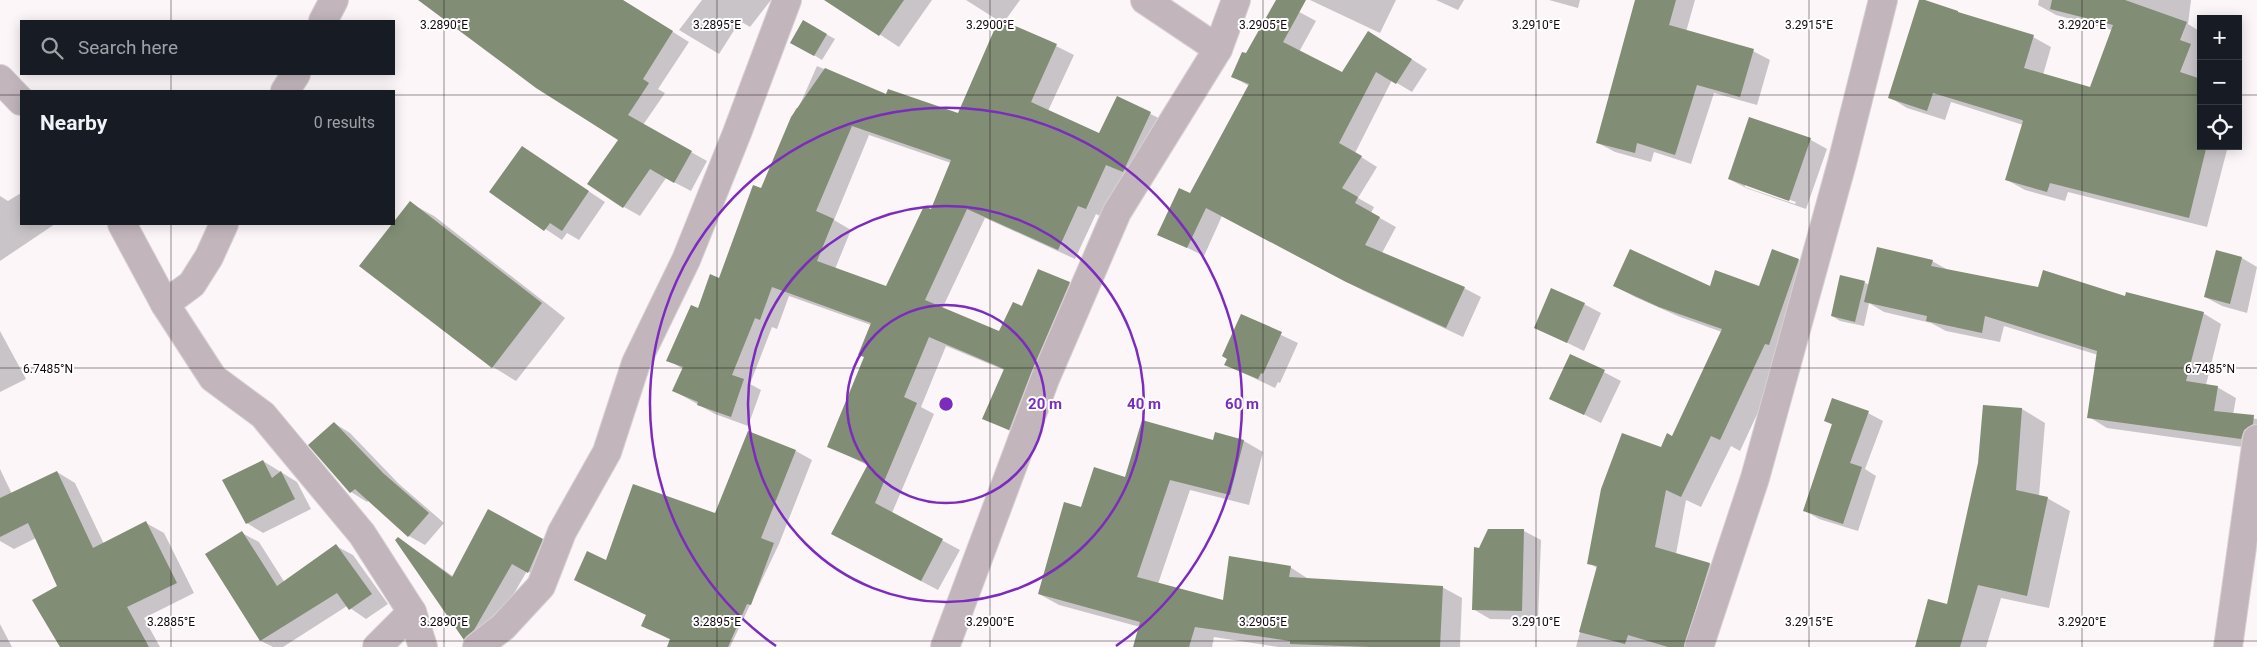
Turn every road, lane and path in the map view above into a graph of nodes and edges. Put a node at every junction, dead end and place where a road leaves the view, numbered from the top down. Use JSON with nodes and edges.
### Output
{"nodes":[{"id":1,"x":334,"y":0,"type":"edge"},
{"id":2,"x":786,"y":0,"type":"edge"},
{"id":3,"x":1145,"y":0,"type":"edge"},
{"id":4,"x":1236,"y":0,"type":"edge"},
{"id":5,"x":1883,"y":0,"type":"edge"},
{"id":6,"x":324,"y":20,"type":"edge"},
{"id":7,"x":1218,"y":49,"type":"junction"},
{"id":8,"x":295,"y":75,"type":"edge"},
{"id":9,"x":0,"y":79,"type":"edge"},
{"id":10,"x":287,"y":90,"type":"edge"},
{"id":11,"x":20,"y":100,"type":"edge"},
{"id":12,"x":123,"y":225,"type":"edge"},
{"id":13,"x":224,"y":225,"type":"edge"},
{"id":14,"x":165,"y":304,"type":"junction"},
{"id":15,"x":2257,"y":439,"type":"edge"},
{"id":16,"x":412,"y":612,"type":"junction"},
{"id":17,"x":377,"y":647,"type":"edge"},
{"id":18,"x":422,"y":647,"type":"edge"},
{"id":19,"x":477,"y":647,"type":"edge"},
{"id":20,"x":945,"y":647,"type":"edge"},
{"id":21,"x":1699,"y":647,"type":"edge"},
{"id":22,"x":2228,"y":647,"type":"edge"}],
"edges":[{"from":1,"to":6,"type":"street"},
{"from":2,"to":19,"type":"street"},
{"from":3,"to":7,"type":"street"},
{"from":4,"to":7,"type":"street"},
{"from":5,"to":21,"type":"street"},
{"from":7,"to":20,"type":"street"},
{"from":8,"to":10,"type":"street"},
{"from":9,"to":11,"type":"street"},
{"from":12,"to":14,"type":"street"},
{"from":13,"to":14,"type":"street"},
{"from":14,"to":16,"type":"street"},
{"from":15,"to":22,"type":"street"},
{"from":16,"to":17,"type":"street"},
{"from":16,"to":18,"type":"street"}]}
